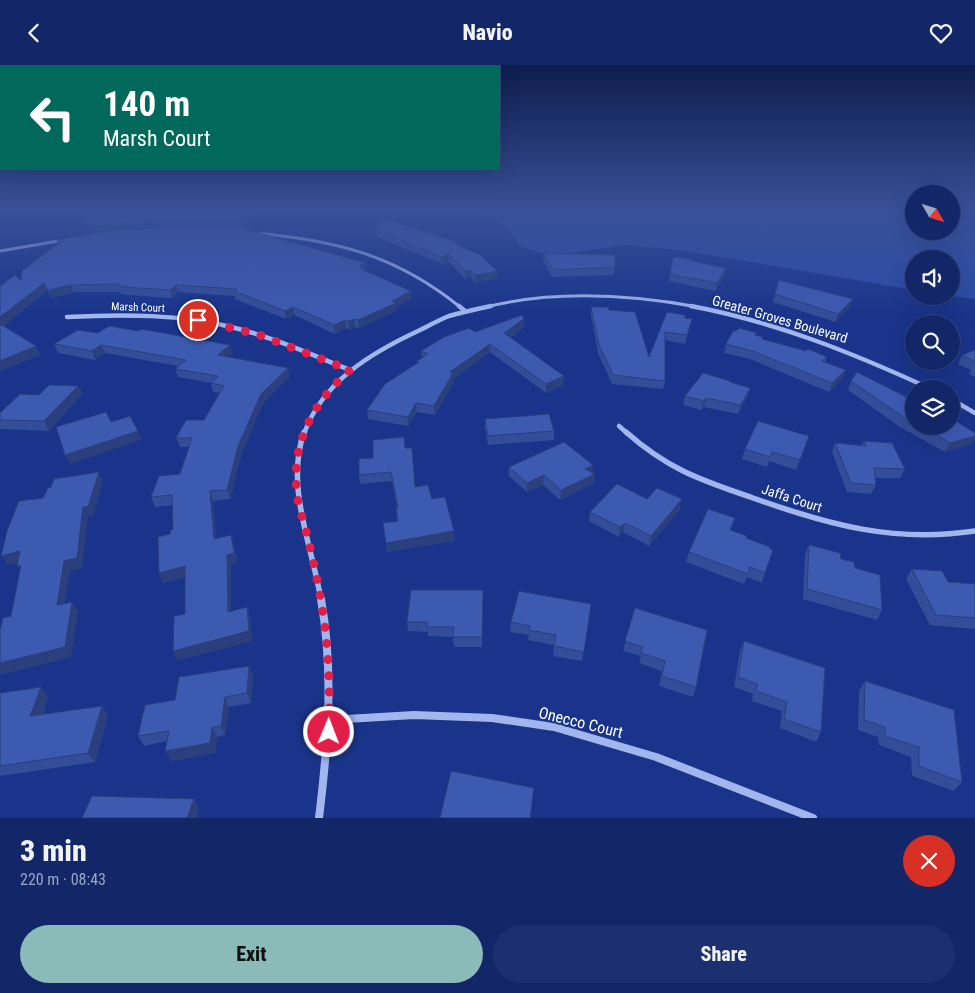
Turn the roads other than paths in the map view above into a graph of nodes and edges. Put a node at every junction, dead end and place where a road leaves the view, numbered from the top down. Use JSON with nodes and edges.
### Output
{"nodes":[{"id":1,"x":36,"y":245,"type":"edge"},
{"id":2,"x":331,"y":245,"type":"edge"},
{"id":3,"x":0,"y":251,"type":"edge"},
{"id":4,"x":465,"y":311,"type":"junction"},
{"id":5,"x":67,"y":317,"type":"dead end"},
{"id":6,"x":350,"y":370,"type":"junction"},
{"id":7,"x":912,"y":380,"type":"edge"},
{"id":8,"x":960,"y":404,"type":"edge"},
{"id":9,"x":975,"y":413,"type":"edge"},
{"id":10,"x":619,"y":426,"type":"dead end"},
{"id":11,"x":975,"y":531,"type":"edge"},
{"id":12,"x":329,"y":720,"type":"junction"},
{"id":13,"x":319,"y":818,"type":"edge"},
{"id":14,"x":813,"y":818,"type":"edge"}],
"edges":[{"from":1,"to":3,"type":"street"},
{"from":2,"to":4,"type":"street"},
{"from":4,"to":6,"type":"street","name":"Greater Groves Boulevard"},
{"from":4,"to":7,"type":"street","name":"Greater Groves Boulevard"},
{"from":5,"to":6,"type":"street","name":"Marsh Court"},
{"from":6,"to":12,"type":"street","name":"Greater Groves Boulevard"},
{"from":8,"to":9,"type":"street"},
{"from":10,"to":11,"type":"street","name":"Jaffa Court"},
{"from":12,"to":13,"type":"street","name":"Greater Groves Boulevard"},
{"from":12,"to":14,"type":"street","name":"Onecco Court"}]}
